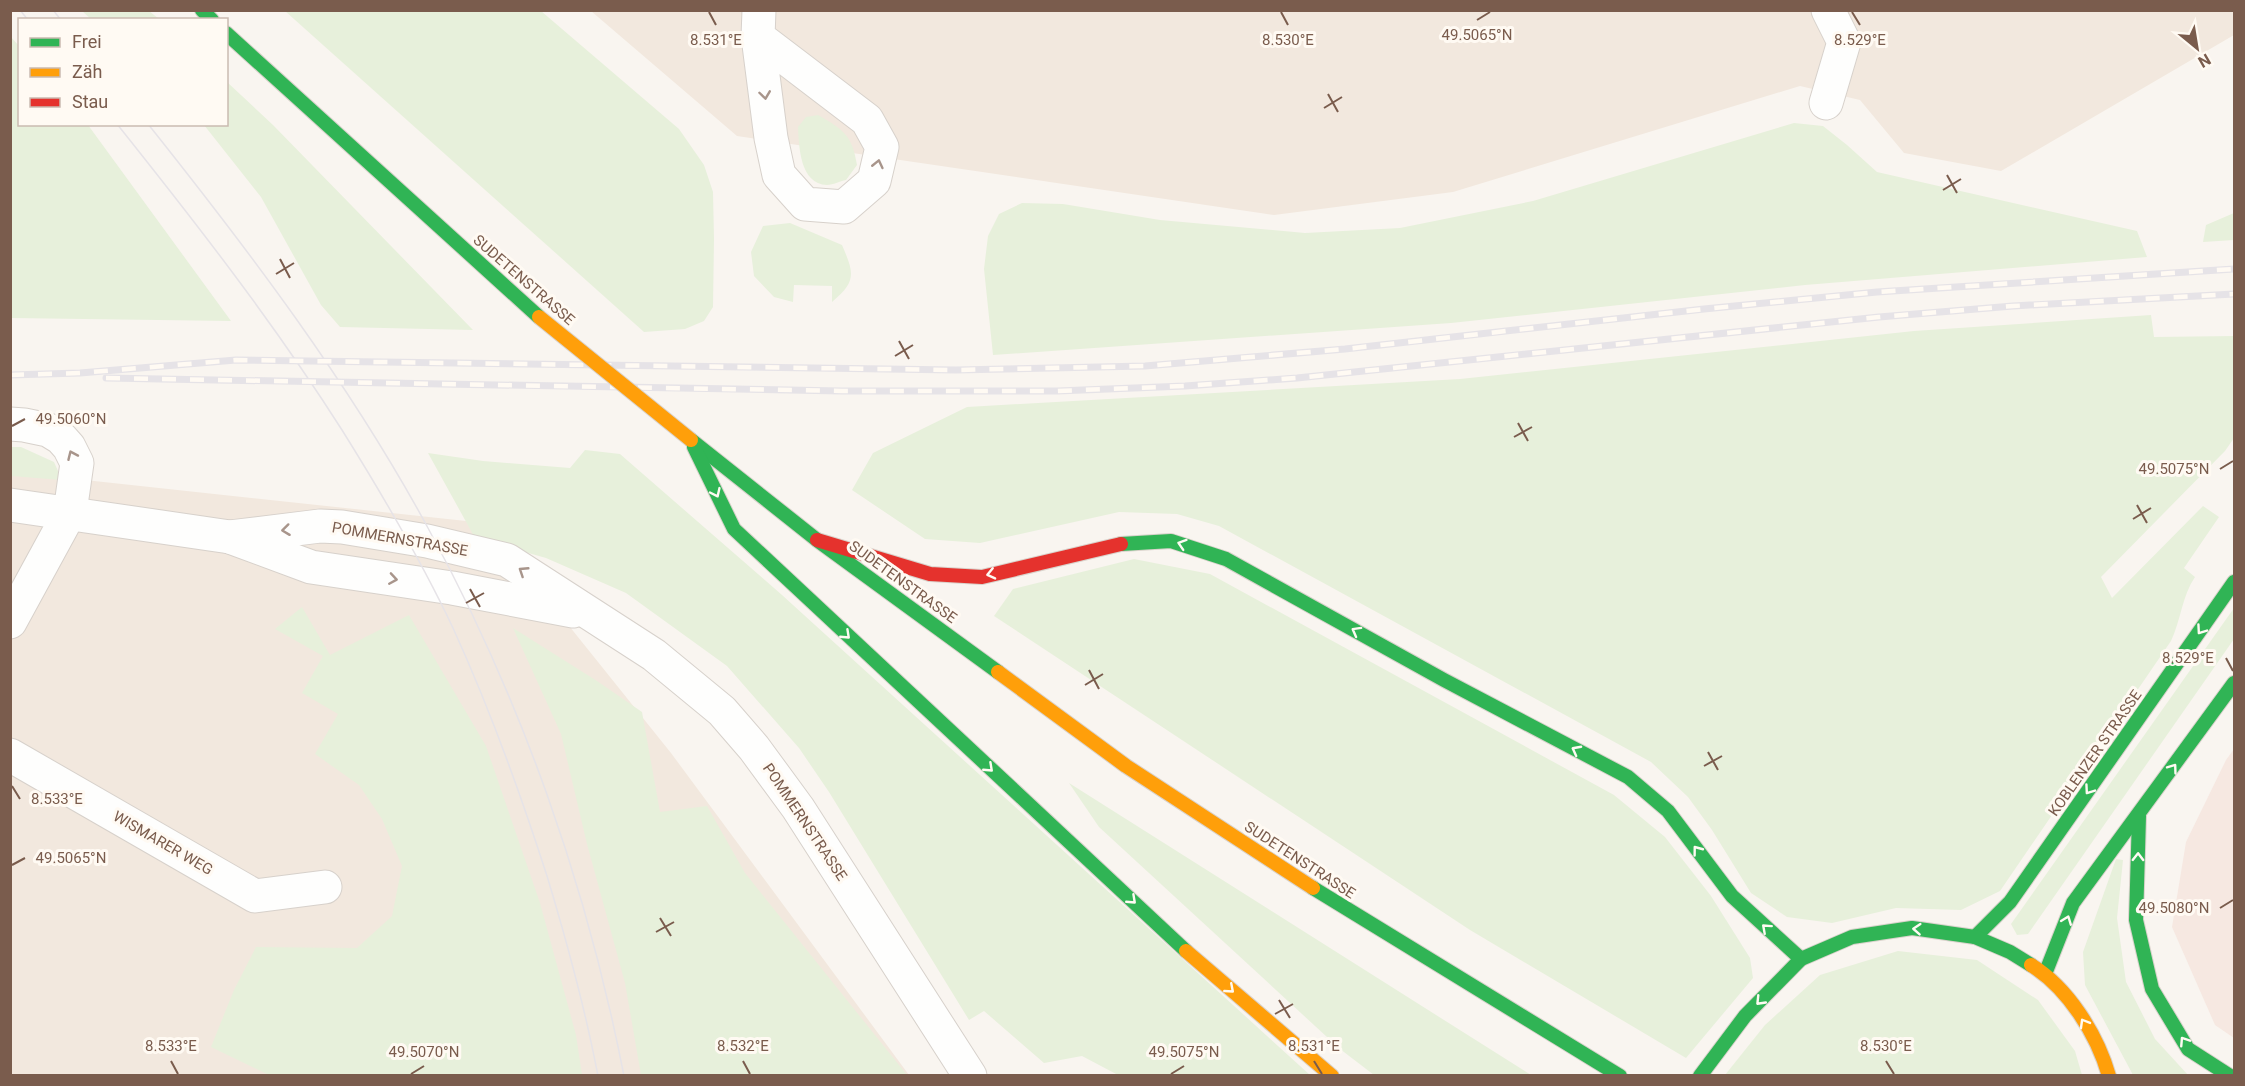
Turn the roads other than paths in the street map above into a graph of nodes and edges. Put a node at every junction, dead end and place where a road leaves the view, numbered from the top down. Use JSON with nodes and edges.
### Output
{"nodes":[{"id":1,"x":1828,"y":10,"type":"edge"},
{"id":2,"x":758,"y":24,"type":"edge"},
{"id":3,"x":228,"y":35,"type":"edge"},
{"id":4,"x":1826,"y":103,"type":"dead end"},
{"id":5,"x":10,"y":424,"type":"edge"},
{"id":6,"x":691,"y":440,"type":"junction"},
{"id":7,"x":10,"y":505,"type":"edge"},
{"id":8,"x":70,"y":512,"type":"junction"},
{"id":9,"x":230,"y":537,"type":"junction"},
{"id":10,"x":817,"y":540,"type":"junction"},
{"id":11,"x":2235,"y":582,"type":"edge"},
{"id":12,"x":590,"y":614,"type":"junction"},
{"id":13,"x":10,"y":622,"type":"edge"},
{"id":14,"x":2235,"y":683,"type":"edge"},
{"id":15,"x":10,"y":755,"type":"edge"},
{"id":16,"x":2139,"y":816,"type":"junction"},
{"id":17,"x":325,"y":886,"type":"dead end"},
{"id":18,"x":1975,"y":937,"type":"junction"},
{"id":19,"x":1801,"y":959,"type":"junction"},
{"id":20,"x":2045,"y":974,"type":"junction"},
{"id":21,"x":969,"y":1076,"type":"edge"},
{"id":22,"x":1332,"y":1076,"type":"edge"},
{"id":23,"x":1620,"y":1076,"type":"edge"},
{"id":24,"x":1700,"y":1076,"type":"edge"},
{"id":25,"x":2109,"y":1076,"type":"edge"},
{"id":26,"x":2230,"y":1076,"type":"edge"}],
"edges":[{"from":1,"to":4,"type":"street"},
{"from":2,"to":2,"type":"street","one_way":true},
{"from":3,"to":6,"type":"main road","name":"SUDETENSTRASSE","bridge":true},
{"from":8,"to":5,"type":"street","one_way":true},
{"from":6,"to":10,"type":"main road","name":"SUDETENSTRASSE"},
{"from":6,"to":22,"type":"main road","one_way":true},
{"from":7,"to":8,"type":"street","name":"POMMERNSTRASSE"},
{"from":8,"to":9,"type":"street","name":"POMMERNSTRASSE"},
{"from":8,"to":13,"type":"street"},
{"from":9,"to":12,"type":"street","name":"POMMERNSTRASSE","one_way":true},
{"from":12,"to":9,"type":"street","name":"POMMERNSTRASSE","one_way":true},
{"from":19,"to":10,"type":"main road","one_way":true},
{"from":10,"to":23,"type":"main road","name":"SUDETENSTRASSE"},
{"from":11,"to":18,"type":"main road","name":"KOBLENZER STRASSE","one_way":true},
{"from":12,"to":21,"type":"street","name":"POMMERNSTRASSE"},
{"from":16,"to":14,"type":"main road","one_way":true},
{"from":15,"to":17,"type":"street","name":"WISMARER WEG"},
{"from":20,"to":16,"type":"main road","one_way":true},
{"from":26,"to":16,"type":"main road","one_way":true},
{"from":18,"to":19,"type":"main road","one_way":true},
{"from":18,"to":20,"type":"main road"},
{"from":19,"to":24,"type":"main road","one_way":true},
{"from":25,"to":20,"type":"main road","one_way":true}]}
